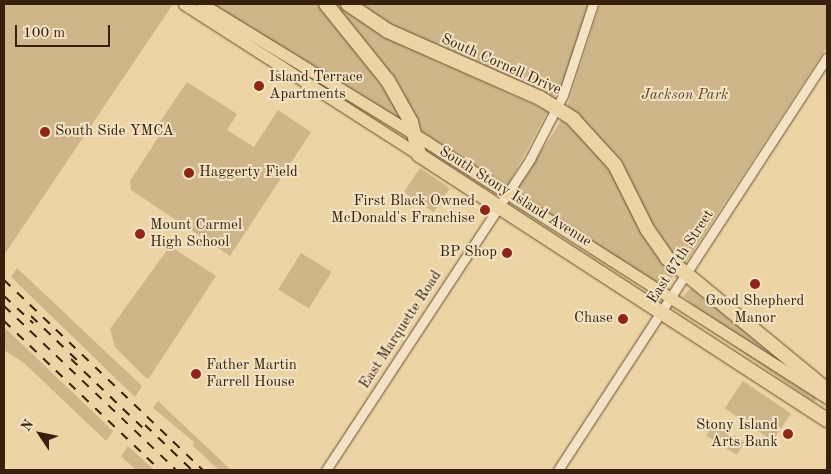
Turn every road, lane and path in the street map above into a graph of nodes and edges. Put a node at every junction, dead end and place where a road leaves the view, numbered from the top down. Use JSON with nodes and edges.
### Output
{"nodes":[{"id":1,"x":184,"y":4,"type":"edge"},
{"id":2,"x":202,"y":4,"type":"edge"},
{"id":3,"x":326,"y":4,"type":"edge"},
{"id":4,"x":348,"y":4,"type":"edge"},
{"id":5,"x":594,"y":4,"type":"edge"},
{"id":6,"x":827,"y":58,"type":"edge"},
{"id":7,"x":558,"y":108,"type":"junction"},
{"id":8,"x":413,"y":134,"type":"junction"},
{"id":9,"x":419,"y":155,"type":"junction"},
{"id":10,"x":503,"y":200,"type":"junction"},
{"id":11,"x":685,"y":276,"type":"junction"},
{"id":12,"x":670,"y":298,"type":"junction"},
{"id":13,"x":662,"y":311,"type":"junction"},
{"id":14,"x":827,"y":390,"type":"edge"},
{"id":15,"x":827,"y":398,"type":"edge"},
{"id":16,"x":827,"y":420,"type":"edge"},
{"id":17,"x":326,"y":470,"type":"edge"},
{"id":18,"x":558,"y":470,"type":"edge"}],
"edges":[{"from":1,"to":9,"type":"main road","name":"South Stony Island Avenue"},
{"from":2,"to":8,"type":"main road","name":"South Stony Island Avenue"},
{"from":3,"to":8,"type":"highway"},
{"from":4,"to":7,"type":"highway","name":"South Cornell Drive"},
{"from":5,"to":7,"type":"street","name":"East Marquette Road"},
{"from":6,"to":11,"type":"street","name":"East 67th Street"},
{"from":7,"to":10,"type":"street","name":"East Marquette Road"},
{"from":7,"to":11,"type":"highway","name":"South Cornell Drive"},
{"from":8,"to":9,"type":"highway"},
{"from":8,"to":10,"type":"main road","name":"South Stony Island Avenue"},
{"from":9,"to":10,"type":"highway","name":"South Stony Island Avenue"},
{"from":10,"to":12,"type":"main road","name":"South Stony Island Avenue"},
{"from":10,"to":13,"type":"highway","name":"South Stony Island Avenue"},
{"from":10,"to":17,"type":"street","name":"East Marquette Road"},
{"from":11,"to":12,"type":"street","name":"East 67th Street"},
{"from":11,"to":14,"type":"highway","name":"South Cornell Drive"},
{"from":12,"to":13,"type":"street","name":"East 67th Street"},
{"from":12,"to":15,"type":"main road","name":"South Stony Island Avenue"},
{"from":13,"to":16,"type":"highway","name":"South Stony Island Avenue"},
{"from":13,"to":18,"type":"street","name":"East 67th Street"}]}
